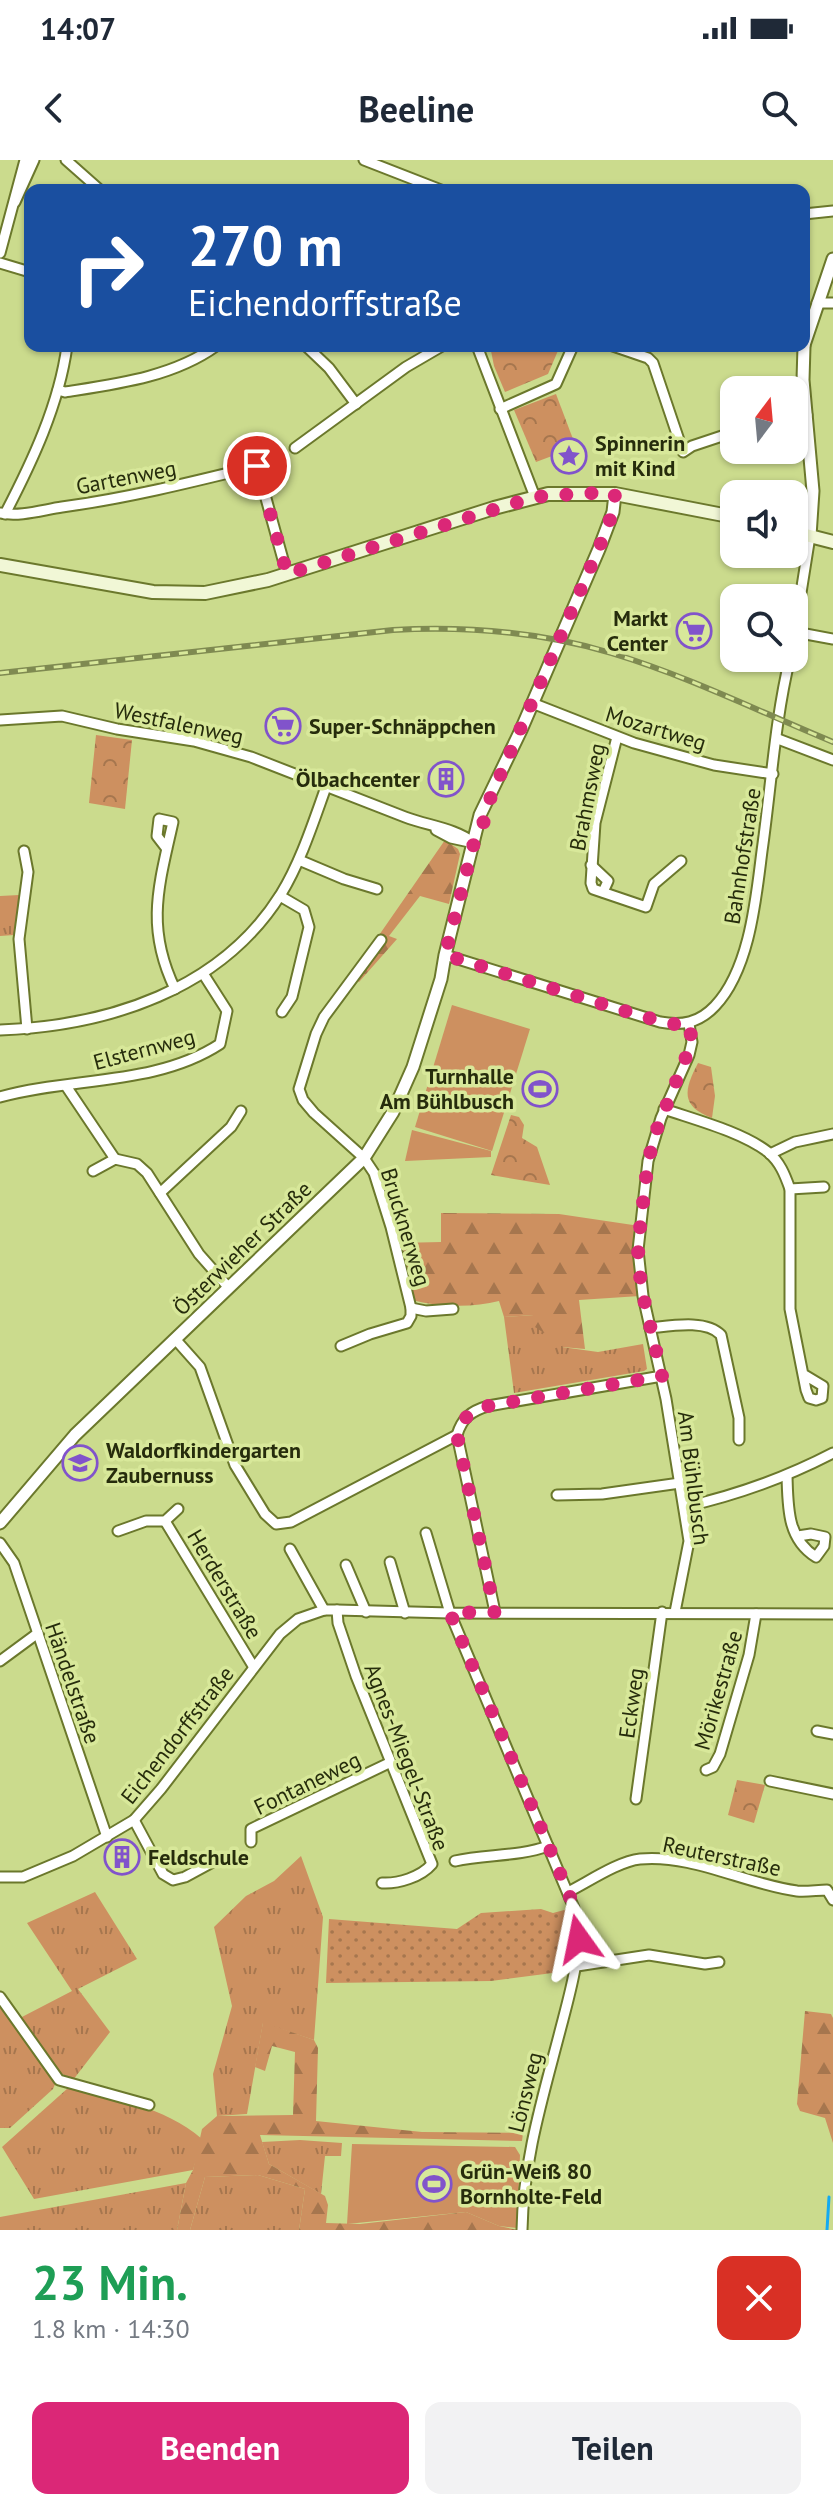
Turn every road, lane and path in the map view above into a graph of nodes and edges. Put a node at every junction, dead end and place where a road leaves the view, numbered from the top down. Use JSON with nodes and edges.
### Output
{"nodes":[{"id":1,"x":25,"y":160,"type":"edge"},
{"id":2,"x":34,"y":160,"type":"edge"},
{"id":3,"x":66,"y":160,"type":"edge"},
{"id":4,"x":364,"y":160,"type":"edge"},
{"id":5,"x":93,"y":184,"type":"edge"},
{"id":6,"x":426,"y":184,"type":"edge"},
{"id":7,"x":14,"y":205,"type":"junction"},
{"id":8,"x":833,"y":211,"type":"edge"},
{"id":9,"x":810,"y":213,"type":"edge"},
{"id":10,"x":0,"y":253,"type":"edge"},
{"id":11,"x":833,"y":259,"type":"edge"},
{"id":12,"x":0,"y":263,"type":"edge"},
{"id":13,"x":24,"y":270,"type":"edge"},
{"id":14,"x":817,"y":303,"type":"junction"},
{"id":15,"x":833,"y":303,"type":"edge"},
{"id":16,"x":810,"y":326,"type":"edge"},
{"id":17,"x":66,"y":352,"type":"edge"},
{"id":18,"x":208,"y":352,"type":"edge"},
{"id":19,"x":312,"y":352,"type":"edge"},
{"id":20,"x":432,"y":352,"type":"edge"},
{"id":21,"x":479,"y":352,"type":"edge"},
{"id":22,"x":570,"y":352,"type":"edge"},
{"id":23,"x":630,"y":352,"type":"edge"},
{"id":24,"x":804,"y":352,"type":"edge"},
{"id":25,"x":803,"y":376,"type":"edge"},
{"id":26,"x":58,"y":390,"type":"junction"},
{"id":27,"x":356,"y":404,"type":"junction"},
{"id":28,"x":500,"y":409,"type":"junction"},
{"id":29,"x":808,"y":428,"type":"edge"},
{"id":30,"x":720,"y":437,"type":"edge"},
{"id":31,"x":295,"y":448,"type":"dead end"},
{"id":32,"x":615,"y":494,"type":"junction"},
{"id":33,"x":535,"y":497,"type":"junction"},
{"id":34,"x":2,"y":513,"type":"edge"},
{"id":35,"x":720,"y":514,"type":"edge"},
{"id":36,"x":810,"y":536,"type":"junction"},
{"id":37,"x":833,"y":542,"type":"edge"},
{"id":38,"x":0,"y":565,"type":"edge"},
{"id":39,"x":287,"y":574,"type":"junction"},
{"id":40,"x":802,"y":584,"type":"edge"},
{"id":41,"x":808,"y":636,"type":"edge"},
{"id":42,"x":833,"y":639,"type":"edge"},
{"id":43,"x":788,"y":672,"type":"edge"},
{"id":44,"x":532,"y":703,"type":"junction"},
{"id":45,"x":0,"y":720,"type":"edge"},
{"id":46,"x":617,"y":737,"type":"junction"},
{"id":47,"x":778,"y":739,"type":"junction"},
{"id":48,"x":833,"y":760,"type":"edge"},
{"id":49,"x":773,"y":774,"type":"junction"},
{"id":50,"x":326,"y":787,"type":"junction"},
{"id":51,"x":474,"y":843,"type":"junction"},
{"id":52,"x":167,"y":849,"type":"dead end"},
{"id":53,"x":24,"y":851,"type":"dead end"},
{"id":54,"x":299,"y":860,"type":"junction"},
{"id":55,"x":681,"y":861,"type":"dead end"},
{"id":56,"x":377,"y":889,"type":"dead end"},
{"id":57,"x":280,"y":896,"type":"junction"},
{"id":58,"x":381,"y":940,"type":"dead end"},
{"id":59,"x":445,"y":955,"type":"junction"},
{"id":60,"x":204,"y":975,"type":"junction"},
{"id":61,"x":175,"y":989,"type":"junction"},
{"id":62,"x":282,"y":1012,"type":"dead end"},
{"id":63,"x":689,"y":1024,"type":"junction"},
{"id":64,"x":27,"y":1029,"type":"junction"},
{"id":65,"x":0,"y":1030,"type":"edge"},
{"id":66,"x":66,"y":1086,"type":"junction"},
{"id":67,"x":0,"y":1097,"type":"edge"},
{"id":68,"x":664,"y":1109,"type":"junction"},
{"id":69,"x":241,"y":1111,"type":"dead end"},
{"id":70,"x":833,"y":1134,"type":"edge"},
{"id":71,"x":770,"y":1154,"type":"junction"},
{"id":72,"x":364,"y":1158,"type":"junction"},
{"id":73,"x":115,"y":1159,"type":"junction"},
{"id":74,"x":93,"y":1171,"type":"dead end"},
{"id":75,"x":824,"y":1187,"type":"dead end"},
{"id":76,"x":790,"y":1189,"type":"junction"},
{"id":77,"x":160,"y":1193,"type":"junction"},
{"id":78,"x":229,"y":1288,"type":"junction"},
{"id":79,"x":411,"y":1308,"type":"junction"},
{"id":80,"x":453,"y":1309,"type":"dead end"},
{"id":81,"x":650,"y":1328,"type":"junction"},
{"id":82,"x":176,"y":1340,"type":"junction"},
{"id":83,"x":341,"y":1346,"type":"dead end"},
{"id":84,"x":803,"y":1374,"type":"dead end"},
{"id":85,"x":662,"y":1376,"type":"junction"},
{"id":86,"x":457,"y":1435,"type":"junction"},
{"id":87,"x":739,"y":1440,"type":"dead end"},
{"id":88,"x":833,"y":1453,"type":"edge"},
{"id":89,"x":787,"y":1476,"type":"junction"},
{"id":90,"x":680,"y":1483,"type":"junction"},
{"id":91,"x":28,"y":1487,"type":"junction"},
{"id":92,"x":557,"y":1495,"type":"dead end"},
{"id":93,"x":684,"y":1507,"type":"junction"},
{"id":94,"x":178,"y":1509,"type":"dead end"},
{"id":95,"x":0,"y":1512,"type":"edge"},
{"id":96,"x":165,"y":1521,"type":"junction"},
{"id":97,"x":0,"y":1523,"type":"edge"},
{"id":98,"x":118,"y":1531,"type":"dead end"},
{"id":99,"x":426,"y":1533,"type":"dead end"},
{"id":100,"x":798,"y":1536,"type":"dead end"},
{"id":101,"x":0,"y":1543,"type":"edge"},
{"id":102,"x":290,"y":1549,"type":"dead end"},
{"id":103,"x":390,"y":1562,"type":"dead end"},
{"id":104,"x":346,"y":1565,"type":"dead end"},
{"id":105,"x":324,"y":1610,"type":"junction"},
{"id":106,"x":337,"y":1610,"type":"junction"},
{"id":107,"x":366,"y":1612,"type":"junction"},
{"id":108,"x":495,"y":1612,"type":"junction"},
{"id":109,"x":662,"y":1612,"type":"junction"},
{"id":110,"x":675,"y":1612,"type":"junction"},
{"id":111,"x":405,"y":1613,"type":"junction"},
{"id":112,"x":450,"y":1613,"type":"junction"},
{"id":113,"x":756,"y":1614,"type":"junction"},
{"id":114,"x":833,"y":1614,"type":"edge"},
{"id":115,"x":38,"y":1633,"type":"junction"},
{"id":116,"x":0,"y":1661,"type":"edge"},
{"id":117,"x":253,"y":1666,"type":"junction"},
{"id":118,"x":817,"y":1731,"type":"dead end"},
{"id":119,"x":833,"y":1734,"type":"edge"},
{"id":120,"x":389,"y":1763,"type":"junction"},
{"id":121,"x":706,"y":1770,"type":"dead end"},
{"id":122,"x":770,"y":1781,"type":"dead end"},
{"id":123,"x":833,"y":1794,"type":"edge"},
{"id":124,"x":636,"y":1799,"type":"dead end"},
{"id":125,"x":134,"y":1820,"type":"junction"},
{"id":126,"x":107,"y":1837,"type":"junction"},
{"id":127,"x":251,"y":1842,"type":"dead end"},
{"id":128,"x":548,"y":1846,"type":"junction"},
{"id":129,"x":220,"y":1858,"type":"dead end"},
{"id":130,"x":455,"y":1861,"type":"dead end"},
{"id":131,"x":0,"y":1877,"type":"edge"},
{"id":132,"x":382,"y":1883,"type":"dead end"},
{"id":133,"x":830,"y":1886,"type":"edge"},
{"id":134,"x":568,"y":1892,"type":"junction"},
{"id":135,"x":833,"y":1900,"type":"edge"},
{"id":136,"x":719,"y":1962,"type":"dead end"},
{"id":137,"x":577,"y":1966,"type":"junction"},
{"id":138,"x":0,"y":1997,"type":"edge"},
{"id":139,"x":149,"y":2105,"type":"dead end"},
{"id":140,"x":522,"y":2230,"type":"edge"}],
"edges":[{"from":1,"to":7,"type":"street"},
{"from":2,"to":7,"type":"street"},
{"from":3,"to":5,"type":"street"},
{"from":4,"to":6,"type":"street"},
{"from":7,"to":10,"type":"street"},
{"from":8,"to":9,"type":"street"},
{"from":11,"to":14,"type":"street"},
{"from":12,"to":13,"type":"street"},
{"from":14,"to":15,"type":"street"},
{"from":14,"to":16,"type":"street"},
{"from":17,"to":26,"type":"street"},
{"from":18,"to":26,"type":"street"},
{"from":19,"to":27,"type":"street"},
{"from":20,"to":27,"type":"street"},
{"from":21,"to":28,"type":"street"},
{"from":22,"to":28,"type":"street"},
{"from":23,"to":30,"type":"street"},
{"from":24,"to":25,"type":"street"},
{"from":26,"to":34,"type":"street"},
{"from":27,"to":31,"type":"street"},
{"from":28,"to":33,"type":"street"},
{"from":29,"to":36,"type":"street"},
{"from":32,"to":33,"type":"main road"},
{"from":32,"to":35,"type":"main road"},
{"from":32,"to":44,"type":"street","name":"Österwieher Straße"},
{"from":33,"to":39,"type":"main road"},
{"from":34,"to":39,"type":"street","name":"Gartenweg"},
{"from":36,"to":37,"type":"main road"},
{"from":36,"to":40,"type":"street"},
{"from":38,"to":39,"type":"main road"},
{"from":41,"to":42,"type":"street"},
{"from":43,"to":47,"type":"street","name":"Bahnhofstraße"},
{"from":44,"to":46,"type":"street","name":"Mozartweg"},
{"from":44,"to":51,"type":"street","name":"Österwieher Straße"},
{"from":45,"to":50,"type":"street","name":"Westfalenweg"},
{"from":46,"to":49,"type":"street","name":"Mozartweg"},
{"from":46,"to":55,"type":"street","name":"Brahmsweg"},
{"from":47,"to":48,"type":"street"},
{"from":47,"to":49,"type":"street","name":"Bahnhofstraße"},
{"from":49,"to":63,"type":"street","name":"Bahnhofstraße"},
{"from":50,"to":51,"type":"street","name":"Westfalenweg"},
{"from":50,"to":54,"type":"street"},
{"from":51,"to":59,"type":"street","name":"Österwieher Straße"},
{"from":52,"to":61,"type":"street"},
{"from":53,"to":64,"type":"street"},
{"from":54,"to":56,"type":"street"},
{"from":54,"to":57,"type":"street"},
{"from":57,"to":60,"type":"street"},
{"from":57,"to":62,"type":"street"},
{"from":58,"to":72,"type":"street"},
{"from":59,"to":63,"type":"street"},
{"from":59,"to":72,"type":"street","name":"Österwieher Straße"},
{"from":60,"to":61,"type":"street"},
{"from":60,"to":66,"type":"street","name":"Elsternweg"},
{"from":61,"to":64,"type":"street"},
{"from":63,"to":68,"type":"street","name":"Am Bühlbusch"},
{"from":64,"to":65,"type":"street"},
{"from":66,"to":67,"type":"street","name":"Elsternweg"},
{"from":66,"to":73,"type":"street"},
{"from":68,"to":71,"type":"street"},
{"from":68,"to":81,"type":"street","name":"Am Bühlbusch"},
{"from":69,"to":77,"type":"street"},
{"from":70,"to":71,"type":"street"},
{"from":71,"to":76,"type":"street"},
{"from":72,"to":78,"type":"street","name":"Österwieher Straße"},
{"from":72,"to":79,"type":"street","name":"Brucknerweg"},
{"from":73,"to":74,"type":"street"},
{"from":73,"to":77,"type":"street"},
{"from":75,"to":76,"type":"street"},
{"from":76,"to":84,"type":"street"},
{"from":77,"to":78,"type":"street"},
{"from":78,"to":82,"type":"street","name":"Österwieher Straße"},
{"from":79,"to":80,"type":"street","name":"Brucknerweg"},
{"from":79,"to":83,"type":"street","name":"Brucknerweg"},
{"from":81,"to":85,"type":"street","name":"Am Bühlbusch"},
{"from":81,"to":87,"type":"street"},
{"from":82,"to":86,"type":"street"},
{"from":82,"to":91,"type":"street","name":"Österwieher Straße"},
{"from":85,"to":86,"type":"street"},
{"from":85,"to":90,"type":"street","name":"Am Bühlbusch"},
{"from":86,"to":108,"type":"street"},
{"from":88,"to":89,"type":"street"},
{"from":89,"to":93,"type":"street"},
{"from":89,"to":100,"type":"street"},
{"from":90,"to":92,"type":"street"},
{"from":90,"to":93,"type":"street","name":"Am Bühlbusch"},
{"from":91,"to":95,"type":"street","name":"Österwieher Straße"},
{"from":91,"to":97,"type":"street","name":"Österwieher Straße"},
{"from":93,"to":110,"type":"street","name":"Am Bühlbusch"},
{"from":94,"to":96,"type":"street","name":"Herderstraße"},
{"from":96,"to":98,"type":"street","name":"Herderstraße"},
{"from":96,"to":117,"type":"street","name":"Herderstraße"},
{"from":99,"to":112,"type":"street"},
{"from":101,"to":115,"type":"street","name":"Händelstraße"},
{"from":102,"to":105,"type":"street"},
{"from":103,"to":111,"type":"street"},
{"from":104,"to":107,"type":"street"},
{"from":105,"to":106,"type":"street","name":"Eichendorffstraße"},
{"from":105,"to":117,"type":"street","name":"Eichendorffstraße"},
{"from":106,"to":107,"type":"street","name":"Eichendorffstraße"},
{"from":106,"to":120,"type":"street","name":"Agnes-Miegel-Straße"},
{"from":107,"to":111,"type":"street","name":"Eichendorffstraße"},
{"from":108,"to":109,"type":"street","name":"Eichendorffstraße"},
{"from":108,"to":112,"type":"street","name":"Eichendorffstraße"},
{"from":109,"to":110,"type":"street","name":"Eichendorffstraße"},
{"from":109,"to":124,"type":"street","name":"Eckweg"},
{"from":110,"to":113,"type":"street","name":"Eichendorffstraße"},
{"from":111,"to":112,"type":"street","name":"Eichendorffstraße"},
{"from":112,"to":128,"type":"street","name":"Lönsweg"},
{"from":113,"to":114,"type":"street","name":"Eichendorffstraße"},
{"from":113,"to":121,"type":"street","name":"Mörikestraße"},
{"from":115,"to":116,"type":"street"},
{"from":115,"to":126,"type":"street","name":"Händelstraße"},
{"from":117,"to":125,"type":"street","name":"Eichendorffstraße"},
{"from":118,"to":119,"type":"street"},
{"from":120,"to":127,"type":"street","name":"Fontaneweg"},
{"from":120,"to":132,"type":"street","name":"Agnes-Miegel-Straße"},
{"from":122,"to":123,"type":"street"},
{"from":125,"to":126,"type":"street","name":"Eichendorffstraße"},
{"from":125,"to":129,"type":"street"},
{"from":126,"to":131,"type":"street","name":"Eichendorffstraße"},
{"from":128,"to":130,"type":"street","name":"Agnes-Miegel-Straße"},
{"from":128,"to":134,"type":"street","name":"Lönsweg"},
{"from":133,"to":134,"type":"street","name":"Reuterstraße"},
{"from":133,"to":135,"type":"street","name":"Reuterstraße"},
{"from":134,"to":137,"type":"street","name":"Lönsweg"},
{"from":136,"to":137,"type":"street"},
{"from":137,"to":140,"type":"street","name":"Lönsweg"},
{"from":138,"to":139,"type":"street"}]}
